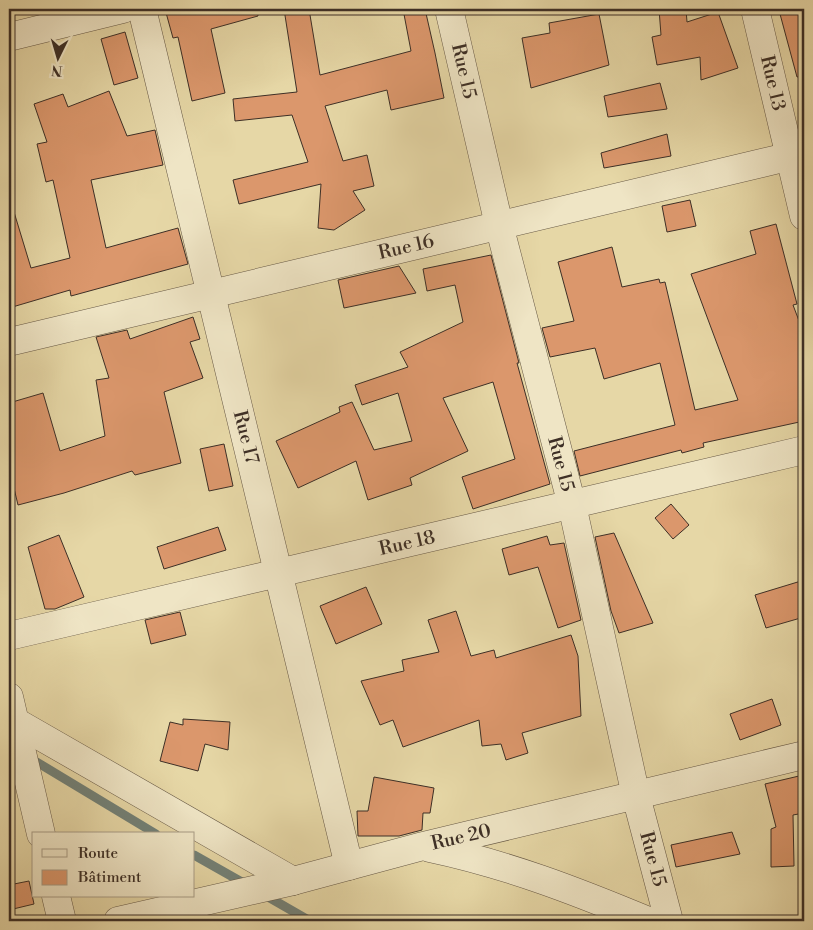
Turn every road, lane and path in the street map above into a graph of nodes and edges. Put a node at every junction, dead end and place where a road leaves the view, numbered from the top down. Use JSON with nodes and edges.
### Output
{"nodes":[{"id":1,"x":123,"y":9,"type":"edge"},
{"id":2,"x":142,"y":9,"type":"edge"},
{"id":3,"x":449,"y":9,"type":"edge"},
{"id":4,"x":755,"y":9,"type":"edge"},
{"id":5,"x":9,"y":37,"type":"edge"},
{"id":6,"x":797,"y":154,"type":"edge"},
{"id":7,"x":804,"y":216,"type":"edge"},
{"id":8,"x":499,"y":225,"type":"junction"},
{"id":9,"x":211,"y":294,"type":"junction"},
{"id":10,"x":9,"y":342,"type":"edge"},
{"id":11,"x":804,"y":450,"type":"edge"},
{"id":12,"x":572,"y":505,"type":"junction"},
{"id":13,"x":278,"y":573,"type":"junction"},
{"id":14,"x":9,"y":636,"type":"edge"},
{"id":15,"x":13,"y":719,"type":"edge"},
{"id":16,"x":804,"y":755,"type":"edge"},
{"id":17,"x":636,"y":796,"type":"junction"},
{"id":18,"x":41,"y":832,"type":"edge"},
{"id":19,"x":423,"y":846,"type":"junction"},
{"id":20,"x":349,"y":866,"type":"junction"},
{"id":21,"x":293,"y":881,"type":"junction"},
{"id":22,"x":56,"y":898,"type":"edge"},
{"id":23,"x":62,"y":921,"type":"edge"},
{"id":24,"x":118,"y":921,"type":"edge"},
{"id":25,"x":648,"y":921,"type":"edge"},
{"id":26,"x":669,"y":921,"type":"edge"}],
"edges":[{"from":1,"to":5,"type":"street"},
{"from":2,"to":9,"type":"street","name":"Rue 17"},
{"from":3,"to":8,"type":"street","name":"Rue 15"},
{"from":4,"to":6,"type":"street","name":"Rue 13"},
{"from":6,"to":7,"type":"street","name":"Rue 13"},
{"from":6,"to":8,"type":"street","name":"Rue 16"},
{"from":8,"to":9,"type":"street","name":"Rue 16"},
{"from":8,"to":12,"type":"street","name":"Rue 15"},
{"from":9,"to":10,"type":"street","name":"Rue 16"},
{"from":9,"to":13,"type":"street","name":"Rue 17"},
{"from":11,"to":12,"type":"street","name":"Rue 18"},
{"from":12,"to":13,"type":"street","name":"Rue 18"},
{"from":12,"to":17,"type":"street","name":"Rue 15"},
{"from":13,"to":14,"type":"street","name":"Rue 18"},
{"from":13,"to":20,"type":"street","name":"Rue 17"},
{"from":15,"to":18,"type":"street"},
{"from":15,"to":21,"type":"street"},
{"from":16,"to":17,"type":"street","name":"Rue 20"},
{"from":17,"to":19,"type":"street","name":"Rue 20"},
{"from":17,"to":26,"type":"street","name":"Rue 15"},
{"from":19,"to":20,"type":"street","name":"Rue 20"},
{"from":19,"to":25,"type":"street"},
{"from":20,"to":21,"type":"street","name":"Rue 20"},
{"from":21,"to":24,"type":"street","name":"Rue 20"},
{"from":22,"to":23,"type":"street"}]}
